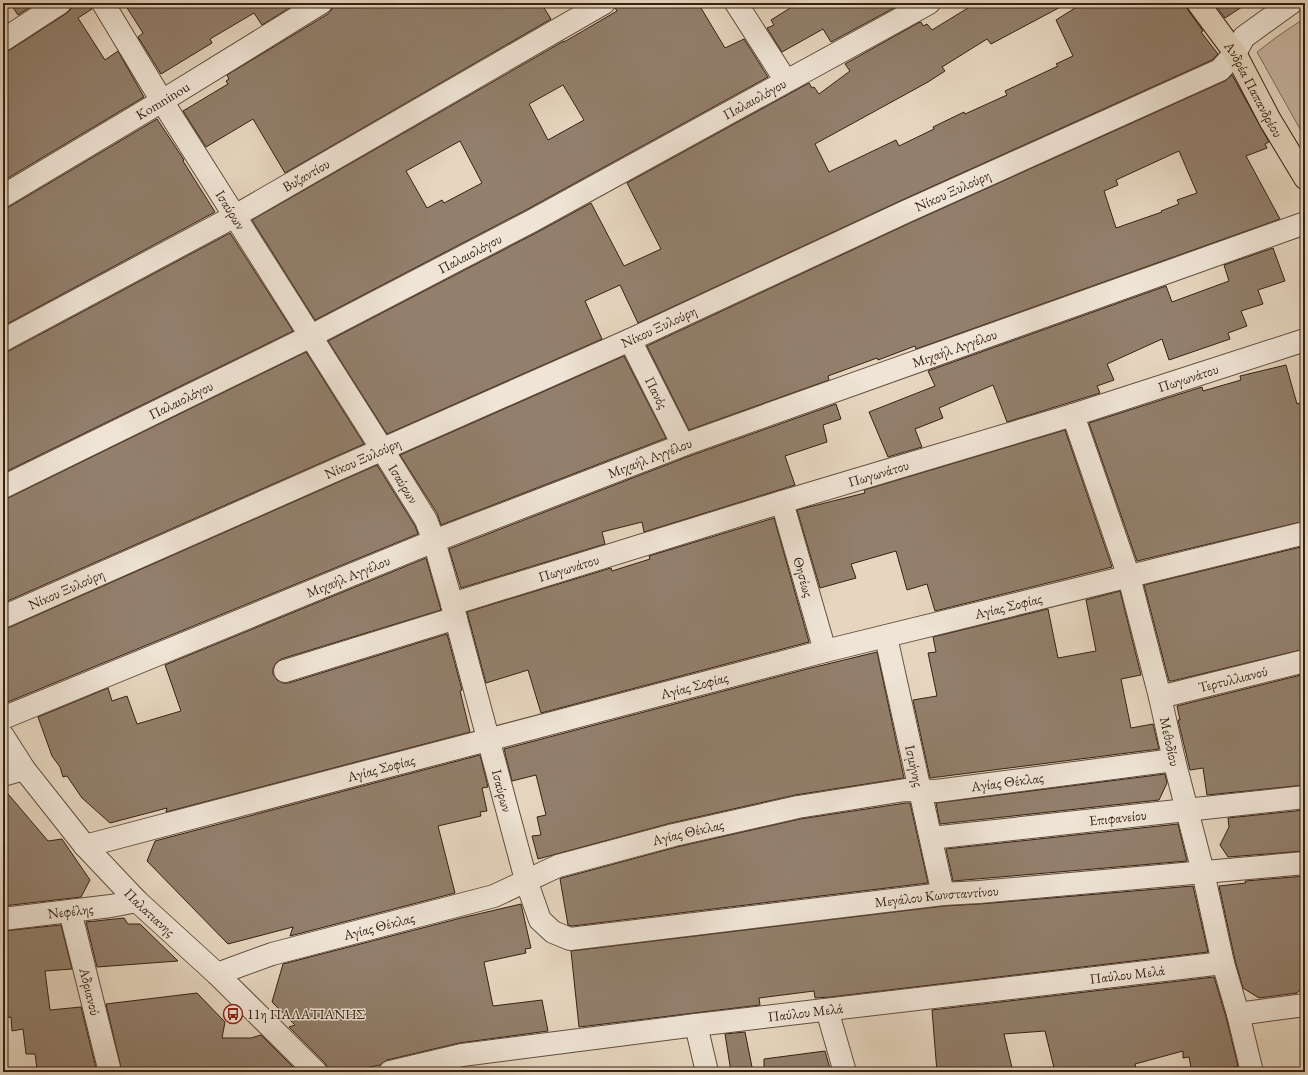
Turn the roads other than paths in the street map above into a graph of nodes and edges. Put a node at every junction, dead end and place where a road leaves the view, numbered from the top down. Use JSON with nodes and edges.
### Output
{"nodes":[{"id":1,"x":60,"y":3,"type":"edge"},
{"id":2,"x":103,"y":3,"type":"edge"},
{"id":3,"x":321,"y":3,"type":"edge"},
{"id":4,"x":604,"y":3,"type":"edge"},
{"id":5,"x":736,"y":3,"type":"edge"},
{"id":6,"x":929,"y":3,"type":"edge"},
{"id":7,"x":1198,"y":3,"type":"edge"},
{"id":8,"x":1291,"y":3,"type":"edge"},
{"id":9,"x":3,"y":40,"type":"edge"},
{"id":10,"x":1235,"y":53,"type":"junction"},
{"id":11,"x":786,"y":81,"type":"junction"},
{"id":12,"x":162,"y":101,"type":"junction"},
{"id":13,"x":1305,"y":178,"type":"edge"},
{"id":14,"x":3,"y":196,"type":"edge"},
{"id":15,"x":235,"y":216,"type":"junction"},
{"id":16,"x":1305,"y":223,"type":"edge"},
{"id":17,"x":311,"y":336,"type":"junction"},
{"id":18,"x":3,"y":340,"type":"edge"},
{"id":19,"x":630,"y":340,"type":"junction"},
{"id":20,"x":1305,"y":340,"type":"edge"},
{"id":21,"x":1073,"y":415,"type":"junction"},
{"id":22,"x":683,"y":445,"type":"junction"},
{"id":23,"x":382,"y":449,"type":"junction"},
{"id":24,"x":3,"y":487,"type":"edge"},
{"id":25,"x":782,"y":502,"type":"junction"},
{"id":26,"x":1305,"y":534,"type":"edge"},
{"id":27,"x":434,"y":541,"type":"junction"},
{"id":28,"x":1128,"y":577,"type":"junction"},
{"id":29,"x":454,"y":611,"type":"junction"},
{"id":30,"x":3,"y":617,"type":"edge"},
{"id":31,"x":886,"y":637,"type":"junction"},
{"id":32,"x":825,"y":651,"type":"junction"},
{"id":33,"x":1305,"y":661,"type":"edge"},
{"id":34,"x":285,"y":671,"type":"dead end"},
{"id":35,"x":1160,"y":697,"type":"junction"},
{"id":36,"x":3,"y":718,"type":"edge"},
{"id":37,"x":3,"y":736,"type":"edge"},
{"id":38,"x":489,"y":740,"type":"junction"},
{"id":39,"x":1174,"y":760,"type":"junction"},
{"id":40,"x":24,"y":769,"type":"junction"},
{"id":41,"x":3,"y":775,"type":"edge"},
{"id":42,"x":920,"y":790,"type":"junction"},
{"id":43,"x":1305,"y":797,"type":"edge"},
{"id":44,"x":1186,"y":811,"type":"junction"},
{"id":45,"x":931,"y":838,"type":"junction"},
{"id":46,"x":85,"y":846,"type":"junction"},
{"id":47,"x":1305,"y":863,"type":"edge"},
{"id":48,"x":1203,"y":872,"type":"junction"},
{"id":49,"x":526,"y":880,"type":"junction"},
{"id":50,"x":943,"y":894,"type":"junction"},
{"id":51,"x":137,"y":901,"type":"junction"},
{"id":52,"x":70,"y":911,"type":"junction"},
{"id":53,"x":3,"y":918,"type":"edge"},
{"id":54,"x":570,"y":939,"type":"joint"},
{"id":55,"x":1223,"y":963,"type":"junction"},
{"id":56,"x":217,"y":974,"type":"junction"},
{"id":57,"x":1305,"y":1005,"type":"edge"},
{"id":58,"x":827,"y":1010,"type":"junction"},
{"id":59,"x":1238,"y":1014,"type":"junction"},
{"id":60,"x":696,"y":1025,"type":"junction"},
{"id":61,"x":110,"y":1072,"type":"edge"},
{"id":62,"x":316,"y":1072,"type":"edge"},
{"id":63,"x":390,"y":1072,"type":"edge"},
{"id":64,"x":707,"y":1072,"type":"edge"},
{"id":65,"x":845,"y":1072,"type":"edge"},
{"id":66,"x":1252,"y":1072,"type":"edge"}],
"edges":[{"from":1,"to":9,"type":"street"},
{"from":2,"to":12,"type":"street","name":"Ισαύρων"},
{"from":3,"to":12,"type":"street","name":"Komninou"},
{"from":4,"to":15,"type":"street","name":"Βυζαντίου"},
{"from":5,"to":11,"type":"street"},
{"from":6,"to":11,"type":"street","name":"Παλαιολόγου"},
{"from":7,"to":10,"type":"main road","name":"Ανδρέα Παπανδρέου"},
{"from":8,"to":10,"type":"street","name":"Νίκου Ξυλούρη"},
{"from":10,"to":13,"type":"main road","name":"Ανδρέα Παπανδρέου"},
{"from":10,"to":19,"type":"street","name":"Νίκου Ξυλούρη"},
{"from":11,"to":17,"type":"street","name":"Παλαιολόγου"},
{"from":12,"to":14,"type":"street","name":"Komninou"},
{"from":12,"to":15,"type":"street","name":"Ισαύρων"},
{"from":15,"to":17,"type":"street","name":"Ισαύρων"},
{"from":15,"to":18,"type":"street","name":"Βυζαντίου"},
{"from":16,"to":22,"type":"street","name":"Μιχαήλ Αγγέλου"},
{"from":17,"to":23,"type":"street","name":"Ισαύρων"},
{"from":17,"to":24,"type":"street","name":"Παλαιολόγου"},
{"from":19,"to":22,"type":"street","name":"Πανός"},
{"from":19,"to":23,"type":"street","name":"Νίκου Ξυλούρη"},
{"from":20,"to":21,"type":"street","name":"Πωγωνάτου"},
{"from":21,"to":25,"type":"street","name":"Πωγωνάτου"},
{"from":21,"to":28,"type":"street","name":"Μεθοδίου"},
{"from":22,"to":27,"type":"street","name":"Μιχαήλ Αγγέλου"},
{"from":23,"to":27,"type":"street","name":"Ισαύρων"},
{"from":23,"to":30,"type":"street","name":"Νίκου Ξυλούρη"},
{"from":25,"to":29,"type":"street","name":"Πωγωνάτου"},
{"from":25,"to":32,"type":"street","name":"Θησέως"},
{"from":26,"to":28,"type":"street","name":"Αγίας Σοφίας"},
{"from":27,"to":29,"type":"street","name":"Ισαύρων"},
{"from":27,"to":36,"type":"street","name":"Μιχαήλ Αγγέλου"},
{"from":28,"to":31,"type":"street","name":"Αγίας Σοφίας"},
{"from":28,"to":35,"type":"street","name":"Μεθοδίου"},
{"from":29,"to":34,"type":"street","name":"Πωγωνάτου"},
{"from":29,"to":38,"type":"street","name":"Ισαύρων"},
{"from":31,"to":32,"type":"street","name":"Αγίας Σοφίας"},
{"from":31,"to":42,"type":"street","name":"Ισμήνης"},
{"from":32,"to":38,"type":"street","name":"Αγίας Σοφίας"},
{"from":33,"to":35,"type":"street","name":"Τερτυλλιανού"},
{"from":35,"to":39,"type":"street","name":"Μεθοδίου"},
{"from":37,"to":40,"type":"street","name":"Παλατιανης"},
{"from":38,"to":46,"type":"street","name":"Αγίας Σοφίας"},
{"from":38,"to":49,"type":"street","name":"Ισαύρων"},
{"from":39,"to":42,"type":"street","name":"Αγίας Θέκλας"},
{"from":39,"to":44,"type":"street","name":"Μεθοδίου"},
{"from":40,"to":41,"type":"street"},
{"from":40,"to":46,"type":"street","name":"Παλατιανης"},
{"from":42,"to":45,"type":"street","name":"Ισμήνης"},
{"from":42,"to":49,"type":"street","name":"Αγίας Θέκλας"},
{"from":43,"to":44,"type":"street","name":"Επιφανείου"},
{"from":44,"to":45,"type":"street","name":"Επιφανείου"},
{"from":44,"to":48,"type":"street","name":"Μεθοδίου"},
{"from":45,"to":50,"type":"street","name":"Ισμήνης"},
{"from":46,"to":51,"type":"street","name":"Παλατιανης"},
{"from":47,"to":48,"type":"street","name":"Μεγάλου Κωνσταντίνου"},
{"from":48,"to":50,"type":"street","name":"Μεγάλου Κωνσταντίνου"},
{"from":48,"to":55,"type":"street","name":"Μεθοδίου"},
{"from":49,"to":54,"type":"street","name":"Ισαύρων"},
{"from":49,"to":56,"type":"street","name":"Αγίας Θέκλας"},
{"from":50,"to":54,"type":"street","name":"Μεγάλου Κωνσταντίνου"},
{"from":51,"to":52,"type":"street","name":"Νεφέλης"},
{"from":51,"to":56,"type":"street","name":"Παλατιανης"},
{"from":52,"to":53,"type":"street","name":"Νεφέλης"},
{"from":52,"to":61,"type":"street","name":"Αδριανού"},
{"from":55,"to":58,"type":"street","name":"Παύλου Μελά"},
{"from":55,"to":59,"type":"street","name":"Μεθοδίου"},
{"from":56,"to":62,"type":"street","name":"Παλατιανης"},
{"from":57,"to":59,"type":"street"},
{"from":58,"to":60,"type":"street","name":"Παύλου Μελά"},
{"from":58,"to":65,"type":"street"},
{"from":59,"to":66,"type":"street","name":"Μεθοδίου"},
{"from":60,"to":63,"type":"street","name":"Παύλου Μελά"},
{"from":60,"to":64,"type":"street"}]}
